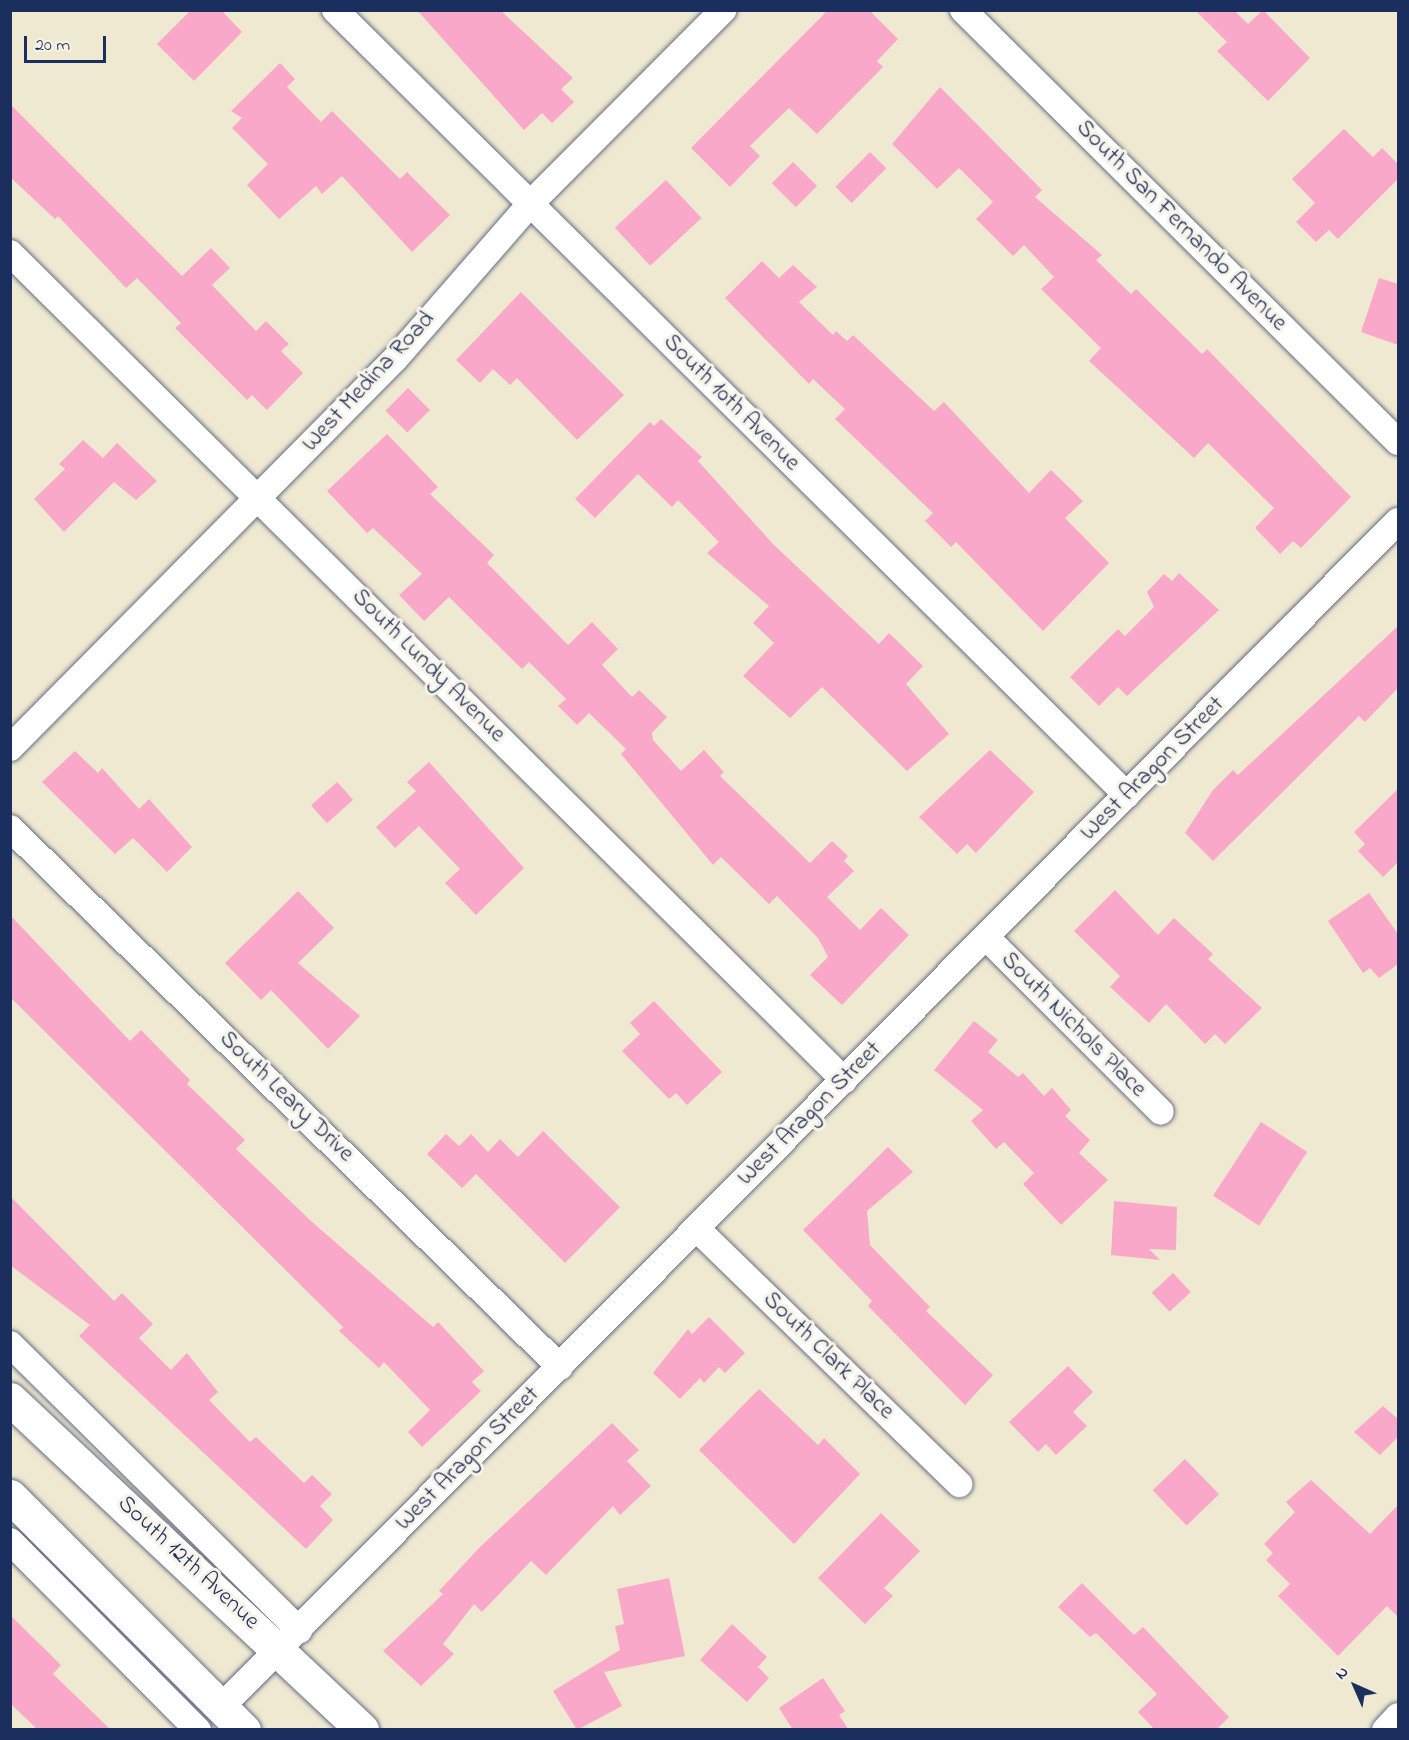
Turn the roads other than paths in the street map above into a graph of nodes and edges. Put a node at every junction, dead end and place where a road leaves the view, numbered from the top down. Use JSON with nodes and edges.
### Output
{"nodes":[{"id":1,"x":335,"y":10,"type":"edge"},
{"id":2,"x":723,"y":10,"type":"edge"},
{"id":3,"x":963,"y":10,"type":"edge"},
{"id":4,"x":530,"y":204,"type":"junction"},
{"id":5,"x":10,"y":253,"type":"edge"},
{"id":6,"x":1398,"y":442,"type":"edge"},
{"id":7,"x":258,"y":497,"type":"junction"},
{"id":8,"x":1398,"y":521,"type":"edge"},
{"id":9,"x":10,"y":748,"type":"edge"},
{"id":10,"x":1127,"y":795,"type":"junction"},
{"id":11,"x":10,"y":828,"type":"edge"},
{"id":12,"x":986,"y":937,"type":"junction"},
{"id":13,"x":844,"y":1080,"type":"junction"},
{"id":14,"x":1161,"y":1112,"type":"dead end"},
{"id":15,"x":697,"y":1228,"type":"junction"},
{"id":16,"x":10,"y":1344,"type":"edge"},
{"id":17,"x":560,"y":1367,"type":"junction"},
{"id":18,"x":10,"y":1399,"type":"edge"},
{"id":19,"x":959,"y":1484,"type":"dead end"},
{"id":20,"x":10,"y":1496,"type":"edge"},
{"id":21,"x":10,"y":1541,"type":"edge"},
{"id":22,"x":289,"y":1639,"type":"junction"},
{"id":23,"x":221,"y":1707,"type":"junction"},
{"id":24,"x":1398,"y":1716,"type":"edge"},
{"id":25,"x":198,"y":1730,"type":"edge"},
{"id":26,"x":244,"y":1730,"type":"edge"},
{"id":27,"x":362,"y":1730,"type":"edge"},
{"id":28,"x":1385,"y":1730,"type":"edge"}],
"edges":[{"from":1,"to":4,"type":"street","name":"South 10th Avenue"},
{"from":2,"to":4,"type":"street","name":"West Medina Road"},
{"from":3,"to":6,"type":"street","name":"South San Fernando Avenue"},
{"from":4,"to":7,"type":"street","name":"West Medina Road"},
{"from":4,"to":10,"type":"street","name":"South 10th Avenue"},
{"from":5,"to":7,"type":"street","name":"South Lundy Avenue"},
{"from":7,"to":9,"type":"street","name":"West Medina Road"},
{"from":7,"to":13,"type":"street","name":"South Lundy Avenue"},
{"from":8,"to":10,"type":"street","name":"West Aragon Street"},
{"from":10,"to":12,"type":"street","name":"West Aragon Street"},
{"from":11,"to":17,"type":"street","name":"South Leary Drive"},
{"from":12,"to":13,"type":"street","name":"West Aragon Street"},
{"from":12,"to":14,"type":"street","name":"South Nichols Place"},
{"from":13,"to":15,"type":"street","name":"West Aragon Street"},
{"from":15,"to":17,"type":"street","name":"West Aragon Street"},
{"from":15,"to":19,"type":"street","name":"South Clark Place"},
{"from":16,"to":22,"type":"street","name":"South 12th Avenue"},
{"from":17,"to":22,"type":"street","name":"West Aragon Street"},
{"from":18,"to":22,"type":"street","name":"South 12th Avenue"},
{"from":20,"to":23,"type":"street"},
{"from":21,"to":25,"type":"street"},
{"from":22,"to":23,"type":"street","name":"West Aragon Street"},
{"from":22,"to":27,"type":"street","name":"South 12th Avenue"},
{"from":23,"to":26,"type":"street"},
{"from":24,"to":28,"type":"street"}]}
